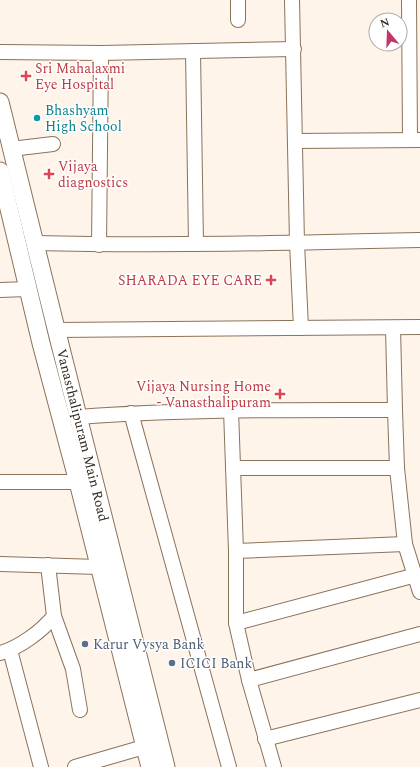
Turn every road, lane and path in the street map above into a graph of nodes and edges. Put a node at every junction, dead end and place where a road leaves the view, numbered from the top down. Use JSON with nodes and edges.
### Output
{"nodes":[{"id":1,"x":238,"y":0,"type":"edge"},
{"id":2,"x":292,"y":0,"type":"edge"},
{"id":3,"x":409,"y":0,"type":"edge"},
{"id":4,"x":238,"y":20,"type":"dead end"},
{"id":5,"x":294,"y":48,"type":"junction"},
{"id":6,"x":193,"y":51,"type":"junction"},
{"id":7,"x":0,"y":52,"type":"edge"},
{"id":8,"x":101,"y":53,"type":"junction"},
{"id":9,"x":0,"y":102,"type":"edge"},
{"id":10,"x":415,"y":140,"type":"edge"},
{"id":11,"x":295,"y":141,"type":"junction"},
{"id":12,"x":53,"y":144,"type":"dead end"},
{"id":13,"x":11,"y":149,"type":"junction"},
{"id":14,"x":0,"y":171,"type":"edge"},
{"id":15,"x":12,"y":210,"type":"edge"},
{"id":16,"x":420,"y":240,"type":"edge"},
{"id":17,"x":297,"y":243,"type":"junction"},
{"id":18,"x":34,"y":244,"type":"junction"},
{"id":19,"x":196,"y":244,"type":"junction"},
{"id":20,"x":99,"y":245,"type":"junction"},
{"id":21,"x":28,"y":289,"type":"junction"},
{"id":22,"x":0,"y":290,"type":"edge"},
{"id":23,"x":420,"y":327,"type":"edge"},
{"id":24,"x":301,"y":328,"type":"junction"},
{"id":25,"x":393,"y":328,"type":"junction"},
{"id":26,"x":56,"y":330,"type":"junction"},
{"id":27,"x":231,"y":410,"type":"junction"},
{"id":28,"x":395,"y":410,"type":"junction"},
{"id":29,"x":131,"y":412,"type":"junction"},
{"id":30,"x":79,"y":416,"type":"junction"},
{"id":31,"x":233,"y":468,"type":"junction"},
{"id":32,"x":397,"y":468,"type":"junction"},
{"id":33,"x":86,"y":480,"type":"junction"},
{"id":34,"x":0,"y":482,"type":"edge"},
{"id":35,"x":405,"y":544,"type":"junction"},
{"id":36,"x":236,"y":551,"type":"junction"},
{"id":37,"x":116,"y":563,"type":"junction"},
{"id":38,"x":0,"y":564,"type":"edge"},
{"id":39,"x":48,"y":565,"type":"junction"},
{"id":40,"x":99,"y":567,"type":"junction"},
{"id":41,"x":416,"y":575,"type":"junction"},
{"id":42,"x":420,"y":592,"type":"edge"},
{"id":43,"x":54,"y":616,"type":"junction"},
{"id":44,"x":236,"y":623,"type":"junction"},
{"id":45,"x":420,"y":634,"type":"edge"},
{"id":46,"x":5,"y":652,"type":"edge"},
{"id":47,"x":249,"y":680,"type":"junction"},
{"id":48,"x":420,"y":700,"type":"edge"},
{"id":49,"x":80,"y":710,"type":"dead end"},
{"id":50,"x":265,"y":739,"type":"junction"},
{"id":51,"x":144,"y":747,"type":"junction"},
{"id":52,"x":41,"y":767,"type":"edge"},
{"id":53,"x":75,"y":767,"type":"edge"},
{"id":54,"x":150,"y":767,"type":"edge"},
{"id":55,"x":166,"y":767,"type":"edge"},
{"id":56,"x":229,"y":767,"type":"edge"},
{"id":57,"x":274,"y":767,"type":"edge"}],
"edges":[{"from":1,"to":4,"type":"street"},
{"from":2,"to":5,"type":"street"},
{"from":3,"to":10,"type":"street"},
{"from":5,"to":6,"type":"street"},
{"from":5,"to":11,"type":"street"},
{"from":6,"to":8,"type":"street"},
{"from":6,"to":19,"type":"street"},
{"from":7,"to":8,"type":"street"},
{"from":8,"to":20,"type":"street"},
{"from":9,"to":13,"type":"street","name":"Vanasthalipuram Main Road"},
{"from":10,"to":11,"type":"street"},
{"from":11,"to":17,"type":"street"},
{"from":12,"to":13,"type":"street"},
{"from":13,"to":15,"type":"street","name":"Vanasthalipuram Main Road"},
{"from":14,"to":15,"type":"street","name":"Vanasthalipuram Main Road"},
{"from":15,"to":18,"type":"street","name":"Vanasthalipuram Main Road"},
{"from":15,"to":21,"type":"street","name":"Vanasthalipuram Main Road"},
{"from":16,"to":17,"type":"street"},
{"from":17,"to":19,"type":"street"},
{"from":17,"to":24,"type":"street"},
{"from":18,"to":20,"type":"street"},
{"from":18,"to":26,"type":"street","name":"Vanasthalipuram Main Road"},
{"from":19,"to":20,"type":"street"},
{"from":21,"to":22,"type":"street"},
{"from":21,"to":33,"type":"street","name":"Vanasthalipuram Main Road"},
{"from":23,"to":25,"type":"street"},
{"from":24,"to":25,"type":"street"},
{"from":24,"to":26,"type":"street"},
{"from":25,"to":28,"type":"street"},
{"from":26,"to":30,"type":"street","name":"Vanasthalipuram Main Road"},
{"from":27,"to":28,"type":"street"},
{"from":27,"to":29,"type":"street"},
{"from":27,"to":31,"type":"street"},
{"from":28,"to":32,"type":"street"},
{"from":29,"to":30,"type":"street"},
{"from":29,"to":56,"type":"street"},
{"from":30,"to":33,"type":"street","name":"Vanasthalipuram Main Road"},
{"from":31,"to":32,"type":"street"},
{"from":31,"to":36,"type":"street"},
{"from":32,"to":35,"type":"street"},
{"from":33,"to":34,"type":"street"},
{"from":33,"to":37,"type":"street","name":"Vanasthalipuram Main Road"},
{"from":33,"to":40,"type":"street","name":"Vanasthalipuram Main Road"},
{"from":35,"to":36,"type":"street"},
{"from":35,"to":41,"type":"street"},
{"from":36,"to":44,"type":"street"},
{"from":37,"to":40,"type":"street"},
{"from":37,"to":55,"type":"street","name":"Vanasthalipuram Main Road"},
{"from":38,"to":39,"type":"street"},
{"from":39,"to":40,"type":"street"},
{"from":39,"to":43,"type":"street"},
{"from":40,"to":51,"type":"street","name":"Vanasthalipuram Main Road"},
{"from":41,"to":42,"type":"street"},
{"from":41,"to":44,"type":"street"},
{"from":43,"to":46,"type":"street"},
{"from":43,"to":49,"type":"street"},
{"from":44,"to":47,"type":"street"},
{"from":45,"to":47,"type":"street"},
{"from":46,"to":52,"type":"street"},
{"from":47,"to":50,"type":"street"},
{"from":48,"to":50,"type":"street"},
{"from":50,"to":57,"type":"street"},
{"from":51,"to":53,"type":"street"},
{"from":51,"to":54,"type":"street","name":"Vanasthalipuram Main Road"}]}
